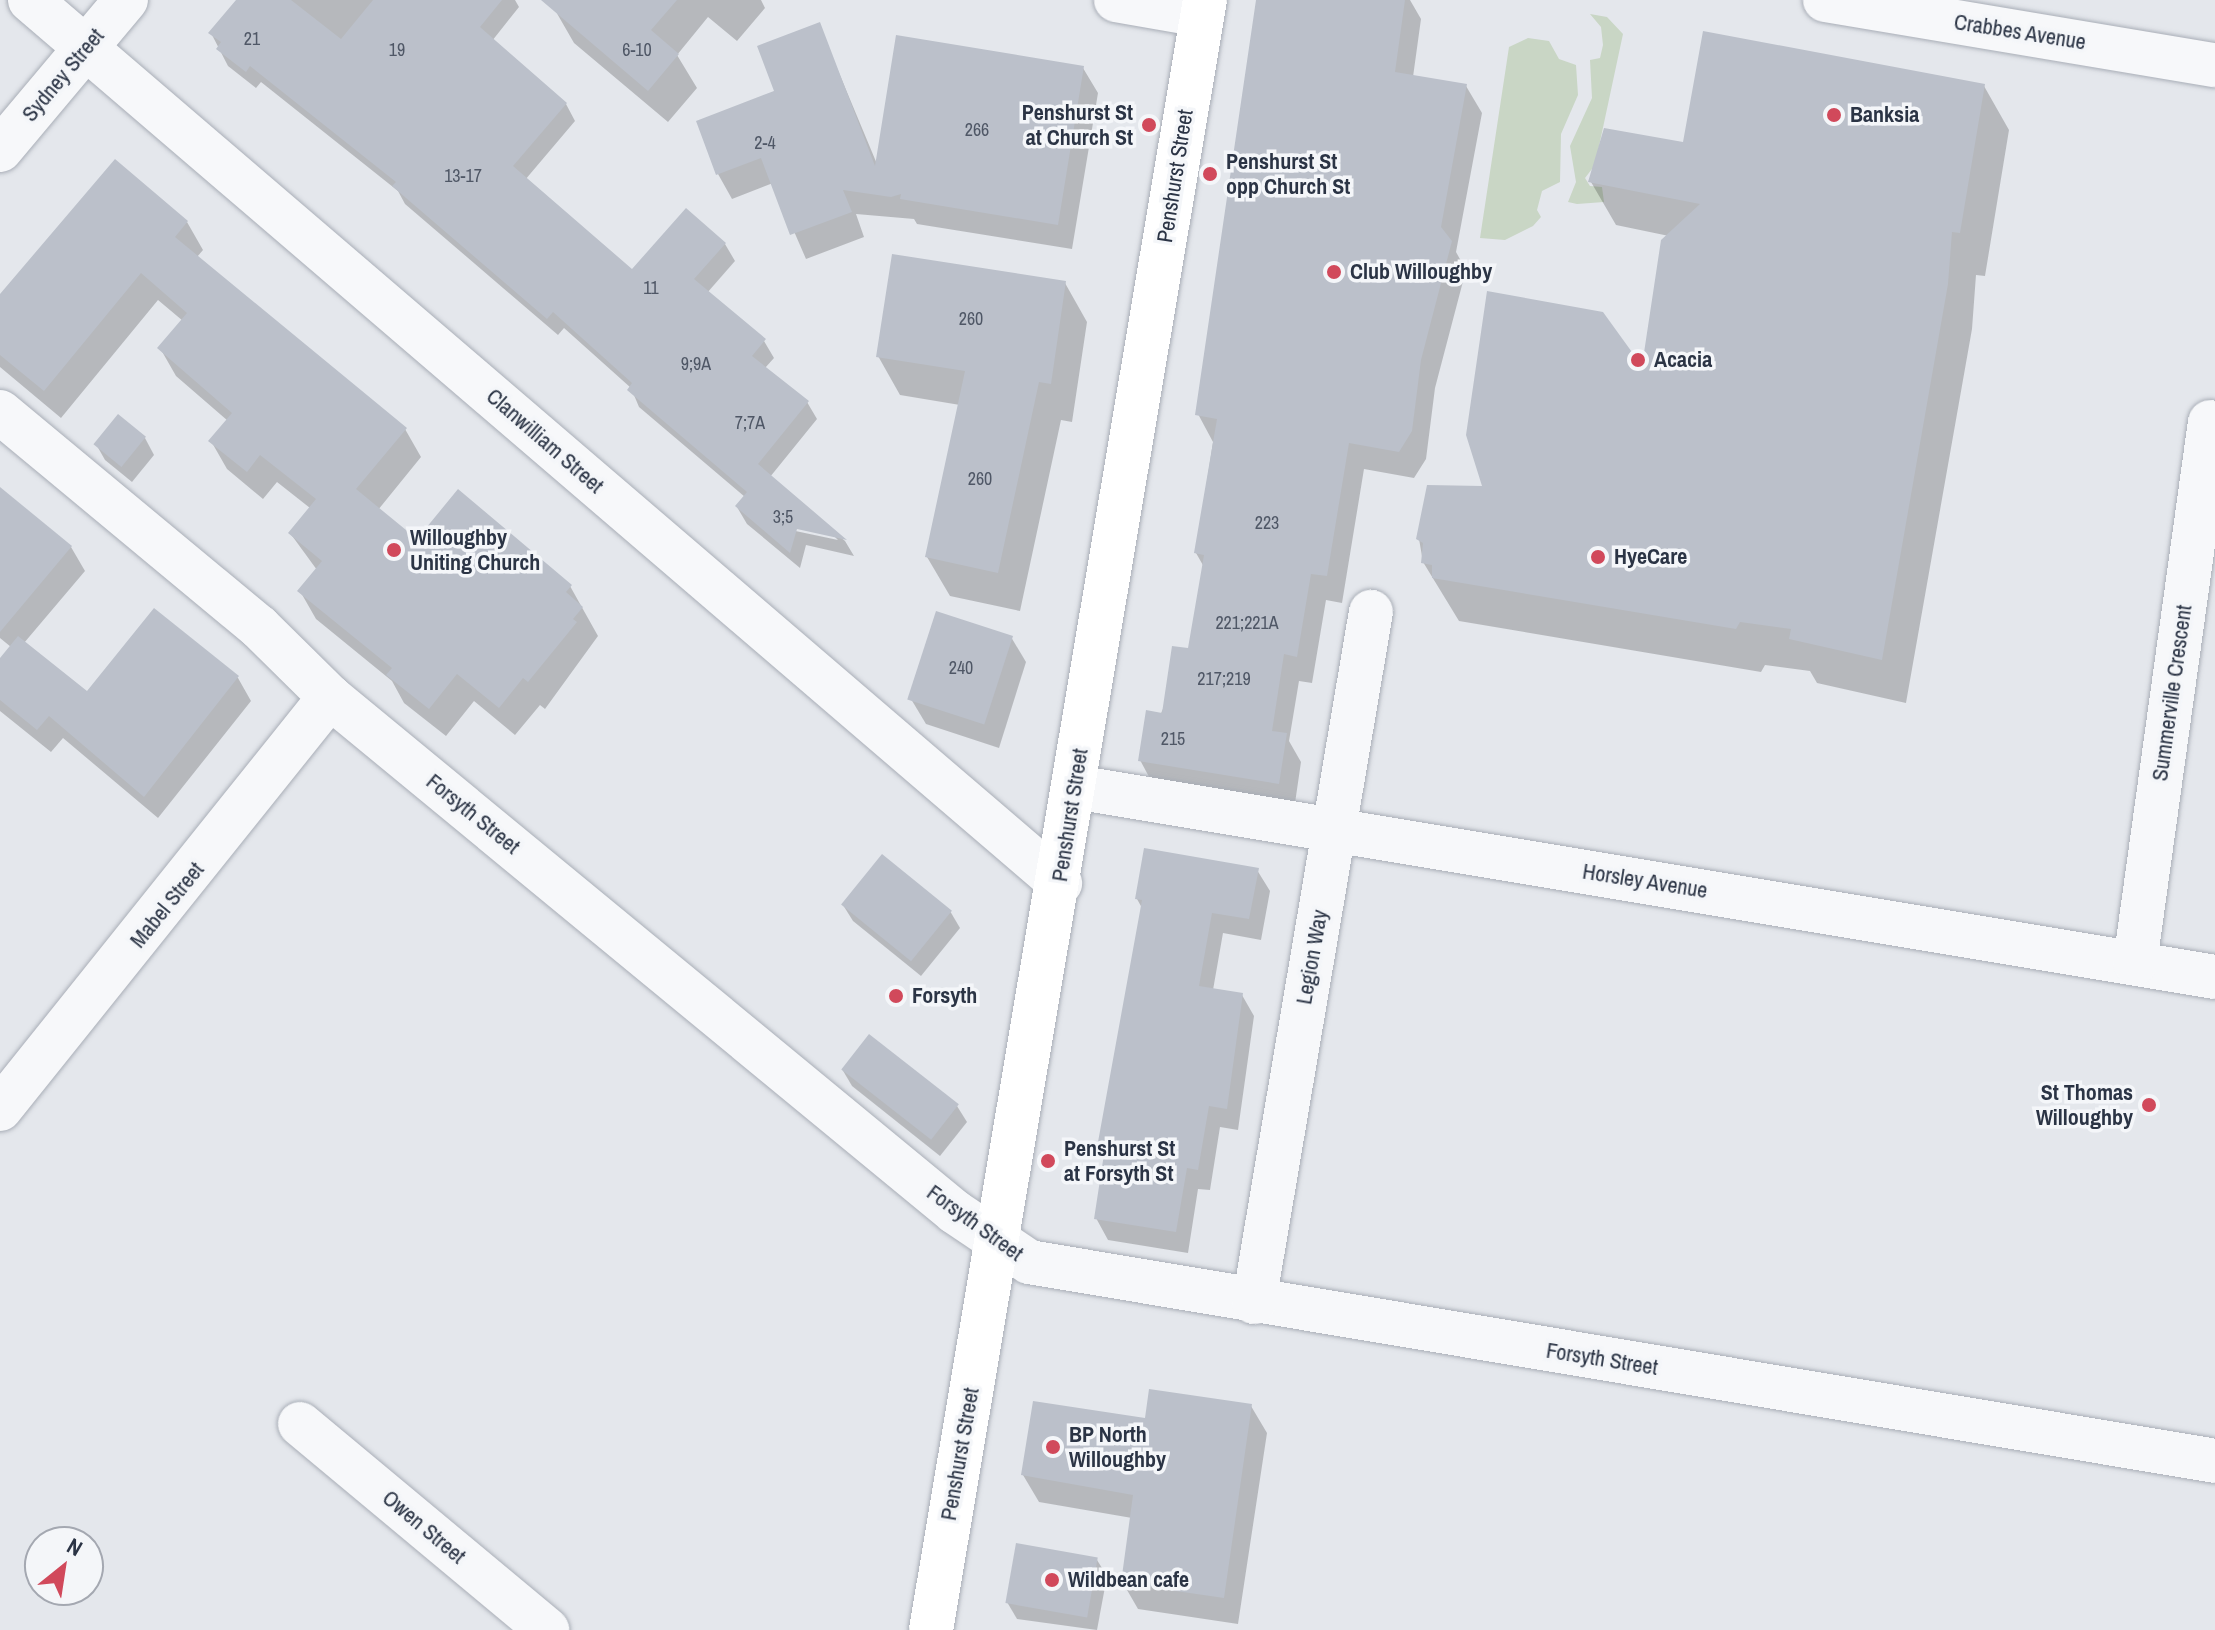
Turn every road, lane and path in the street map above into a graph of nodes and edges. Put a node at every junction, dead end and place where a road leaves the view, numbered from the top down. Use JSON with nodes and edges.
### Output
{"nodes":[{"id":1,"x":30,"y":0,"type":"edge"},
{"id":2,"x":126,"y":0,"type":"edge"},
{"id":3,"x":1116,"y":0,"type":"edge"},
{"id":4,"x":1825,"y":0,"type":"edge"},
{"id":5,"x":1203,"y":7,"type":"edge"},
{"id":6,"x":87,"y":46,"type":"junction"},
{"id":7,"x":2215,"y":65,"type":"edge"},
{"id":8,"x":0,"y":150,"type":"edge"},
{"id":9,"x":0,"y":412,"type":"edge"},
{"id":10,"x":2210,"y":422,"type":"dead end"},
{"id":11,"x":1371,"y":612,"type":"dead end"},
{"id":12,"x":330,"y":697,"type":"junction"},
{"id":13,"x":1075,"y":787,"type":"junction"},
{"id":14,"x":1334,"y":830,"type":"junction"},
{"id":15,"x":1060,"y":883,"type":"junction"},
{"id":16,"x":2135,"y":963,"type":"junction"},
{"id":17,"x":2215,"y":977,"type":"edge"},
{"id":18,"x":0,"y":1109,"type":"edge"},
{"id":19,"x":999,"y":1240,"type":"junction"},
{"id":20,"x":1254,"y":1302,"type":"junction"},
{"id":21,"x":300,"y":1424,"type":"dead end"},
{"id":22,"x":2215,"y":1461,"type":"edge"},
{"id":23,"x":547,"y":1630,"type":"edge"},
{"id":24,"x":931,"y":1630,"type":"edge"}],
"edges":[{"from":1,"to":6,"type":"street","name":"Clanwilliam Street"},
{"from":2,"to":6,"type":"street","name":"Sydney Street"},
{"from":3,"to":5,"type":"street"},
{"from":4,"to":7,"type":"street","name":"Crabbes Avenue"},
{"from":5,"to":13,"type":"main road","name":"Penshurst Street"},
{"from":6,"to":8,"type":"street","name":"Sydney Street"},
{"from":6,"to":15,"type":"street","name":"Clanwilliam Street"},
{"from":9,"to":12,"type":"street","name":"Forsyth Street"},
{"from":10,"to":16,"type":"street","name":"Summerville Crescent"},
{"from":11,"to":14,"type":"street","name":"Legion Way"},
{"from":12,"to":18,"type":"street","name":"Mabel Street"},
{"from":12,"to":19,"type":"street","name":"Forsyth Street"},
{"from":13,"to":14,"type":"street","name":"Horsley Avenue"},
{"from":13,"to":15,"type":"main road","name":"Penshurst Street"},
{"from":14,"to":16,"type":"street","name":"Horsley Avenue"},
{"from":14,"to":20,"type":"street","name":"Legion Way"},
{"from":15,"to":19,"type":"main road","name":"Penshurst Street"},
{"from":16,"to":17,"type":"street","name":"Horsley Avenue"},
{"from":19,"to":20,"type":"street","name":"Forsyth Street"},
{"from":19,"to":24,"type":"main road","name":"Penshurst Street"},
{"from":20,"to":22,"type":"street","name":"Forsyth Street"},
{"from":21,"to":23,"type":"street","name":"Owen Street"}]}
